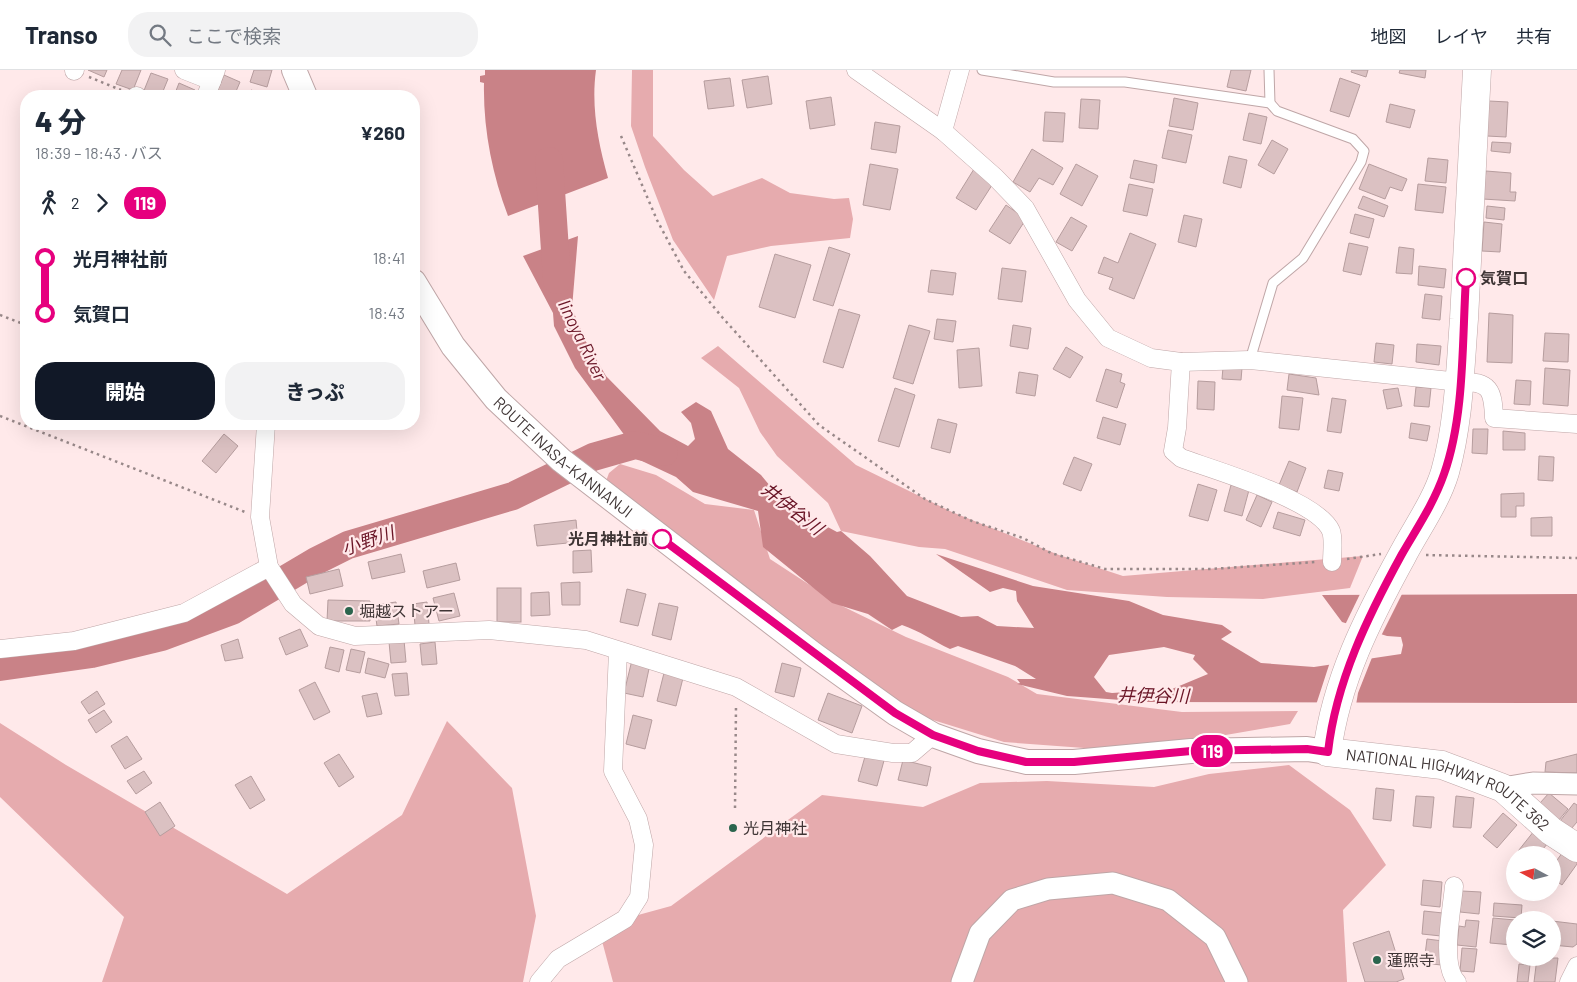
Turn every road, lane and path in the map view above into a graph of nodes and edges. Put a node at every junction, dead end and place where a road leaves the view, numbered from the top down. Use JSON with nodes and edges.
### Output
{"nodes":[{"id":1,"x":75,"y":70,"type":"edge"},
{"id":2,"x":184,"y":70,"type":"edge"},
{"id":3,"x":294,"y":70,"type":"edge"},
{"id":4,"x":856,"y":70,"type":"edge"},
{"id":5,"x":960,"y":70,"type":"edge"},
{"id":6,"x":982,"y":70,"type":"edge"},
{"id":7,"x":1269,"y":70,"type":"edge"},
{"id":8,"x":1477,"y":70,"type":"edge"},
{"id":9,"x":212,"y":82,"type":"edge"},
{"id":10,"x":122,"y":90,"type":"edge"},
{"id":11,"x":301,"y":90,"type":"edge"},
{"id":12,"x":1270,"y":104,"type":"junction"},
{"id":13,"x":944,"y":132,"type":"junction"},
{"id":14,"x":621,"y":136,"type":"dead end"},
{"id":15,"x":420,"y":292,"type":"edge"},
{"id":16,"x":0,"y":315,"type":"edge"},
{"id":17,"x":20,"y":323,"type":"edge"},
{"id":18,"x":1250,"y":360,"type":"junction"},
{"id":19,"x":1181,"y":362,"type":"junction"},
{"id":20,"x":1460,"y":382,"type":"junction"},
{"id":21,"x":0,"y":416,"type":"edge"},
{"id":22,"x":20,"y":424,"type":"edge"},
{"id":23,"x":1577,"y":424,"type":"edge"},
{"id":24,"x":36,"y":430,"type":"edge"},
{"id":25,"x":265,"y":430,"type":"edge"},
{"id":26,"x":260,"y":517,"type":"junction"},
{"id":27,"x":1577,"y":558,"type":"edge"},
{"id":28,"x":1332,"y":562,"type":"junction"},
{"id":29,"x":1398,"y":563,"type":"junction"},
{"id":30,"x":269,"y":567,"type":"junction"},
{"id":31,"x":0,"y":649,"type":"edge"},
{"id":32,"x":618,"y":651,"type":"junction"},
{"id":33,"x":736,"y":687,"type":"junction"},
{"id":34,"x":933,"y":735,"type":"junction"},
{"id":35,"x":1329,"y":740,"type":"junction"},
{"id":36,"x":1577,"y":784,"type":"edge"},
{"id":37,"x":1503,"y":788,"type":"junction"},
{"id":38,"x":735,"y":808,"type":"dead end"},
{"id":39,"x":1577,"y":848,"type":"edge"},
{"id":40,"x":1454,"y":886,"type":"dead end"},
{"id":41,"x":1577,"y":966,"type":"edge"},
{"id":42,"x":539,"y":982,"type":"edge"},
{"id":43,"x":962,"y":982,"type":"edge"},
{"id":44,"x":1237,"y":982,"type":"edge"},
{"id":45,"x":1457,"y":982,"type":"edge"},
{"id":46,"x":1569,"y":982,"type":"edge"}],
"edges":[{"from":1,"to":10,"type":"path"},
{"from":2,"to":9,"type":"street"},
{"from":3,"to":11,"type":"main road"},
{"from":4,"to":13,"type":"street"},
{"from":5,"to":13,"type":"street"},
{"from":6,"to":12,"type":"lane"},
{"from":7,"to":12,"type":"lane"},
{"from":8,"to":20,"type":"highway","name":"NATIONAL HIGHWAY ROUTE 362"},
{"from":12,"to":18,"type":"lane"},
{"from":13,"to":19,"type":"street"},
{"from":14,"to":28,"type":"path"},
{"from":15,"to":34,"type":"main road","name":"ROUTE INASA-KANNANJI"},
{"from":16,"to":17,"type":"path"},
{"from":18,"to":19,"type":"street"},
{"from":18,"to":20,"type":"street"},
{"from":19,"to":28,"type":"street"},
{"from":20,"to":23,"type":"street"},
{"from":20,"to":29,"type":"highway","name":"NATIONAL HIGHWAY ROUTE 362"},
{"from":21,"to":22,"type":"path"},
{"from":24,"to":26,"type":"path"},
{"from":25,"to":26,"type":"street"},
{"from":26,"to":30,"type":"street"},
{"from":27,"to":29,"type":"path"},
{"from":28,"to":29,"type":"path"},
{"from":29,"to":35,"type":"highway","name":"NATIONAL HIGHWAY ROUTE 362"},
{"from":30,"to":31,"type":"street"},
{"from":30,"to":32,"type":"street"},
{"from":32,"to":33,"type":"street"},
{"from":32,"to":42,"type":"street"},
{"from":33,"to":34,"type":"street"},
{"from":33,"to":38,"type":"path"},
{"from":34,"to":35,"type":"main road","name":"ROUTE INASA-KANNANJI"},
{"from":35,"to":37,"type":"highway","name":"NATIONAL HIGHWAY ROUTE 362"},
{"from":36,"to":37,"type":"street"},
{"from":37,"to":39,"type":"highway","name":"NATIONAL HIGHWAY ROUTE 362"},
{"from":40,"to":45,"type":"street"},
{"from":41,"to":46,"type":"street"},
{"from":43,"to":44,"type":"street"}]}
